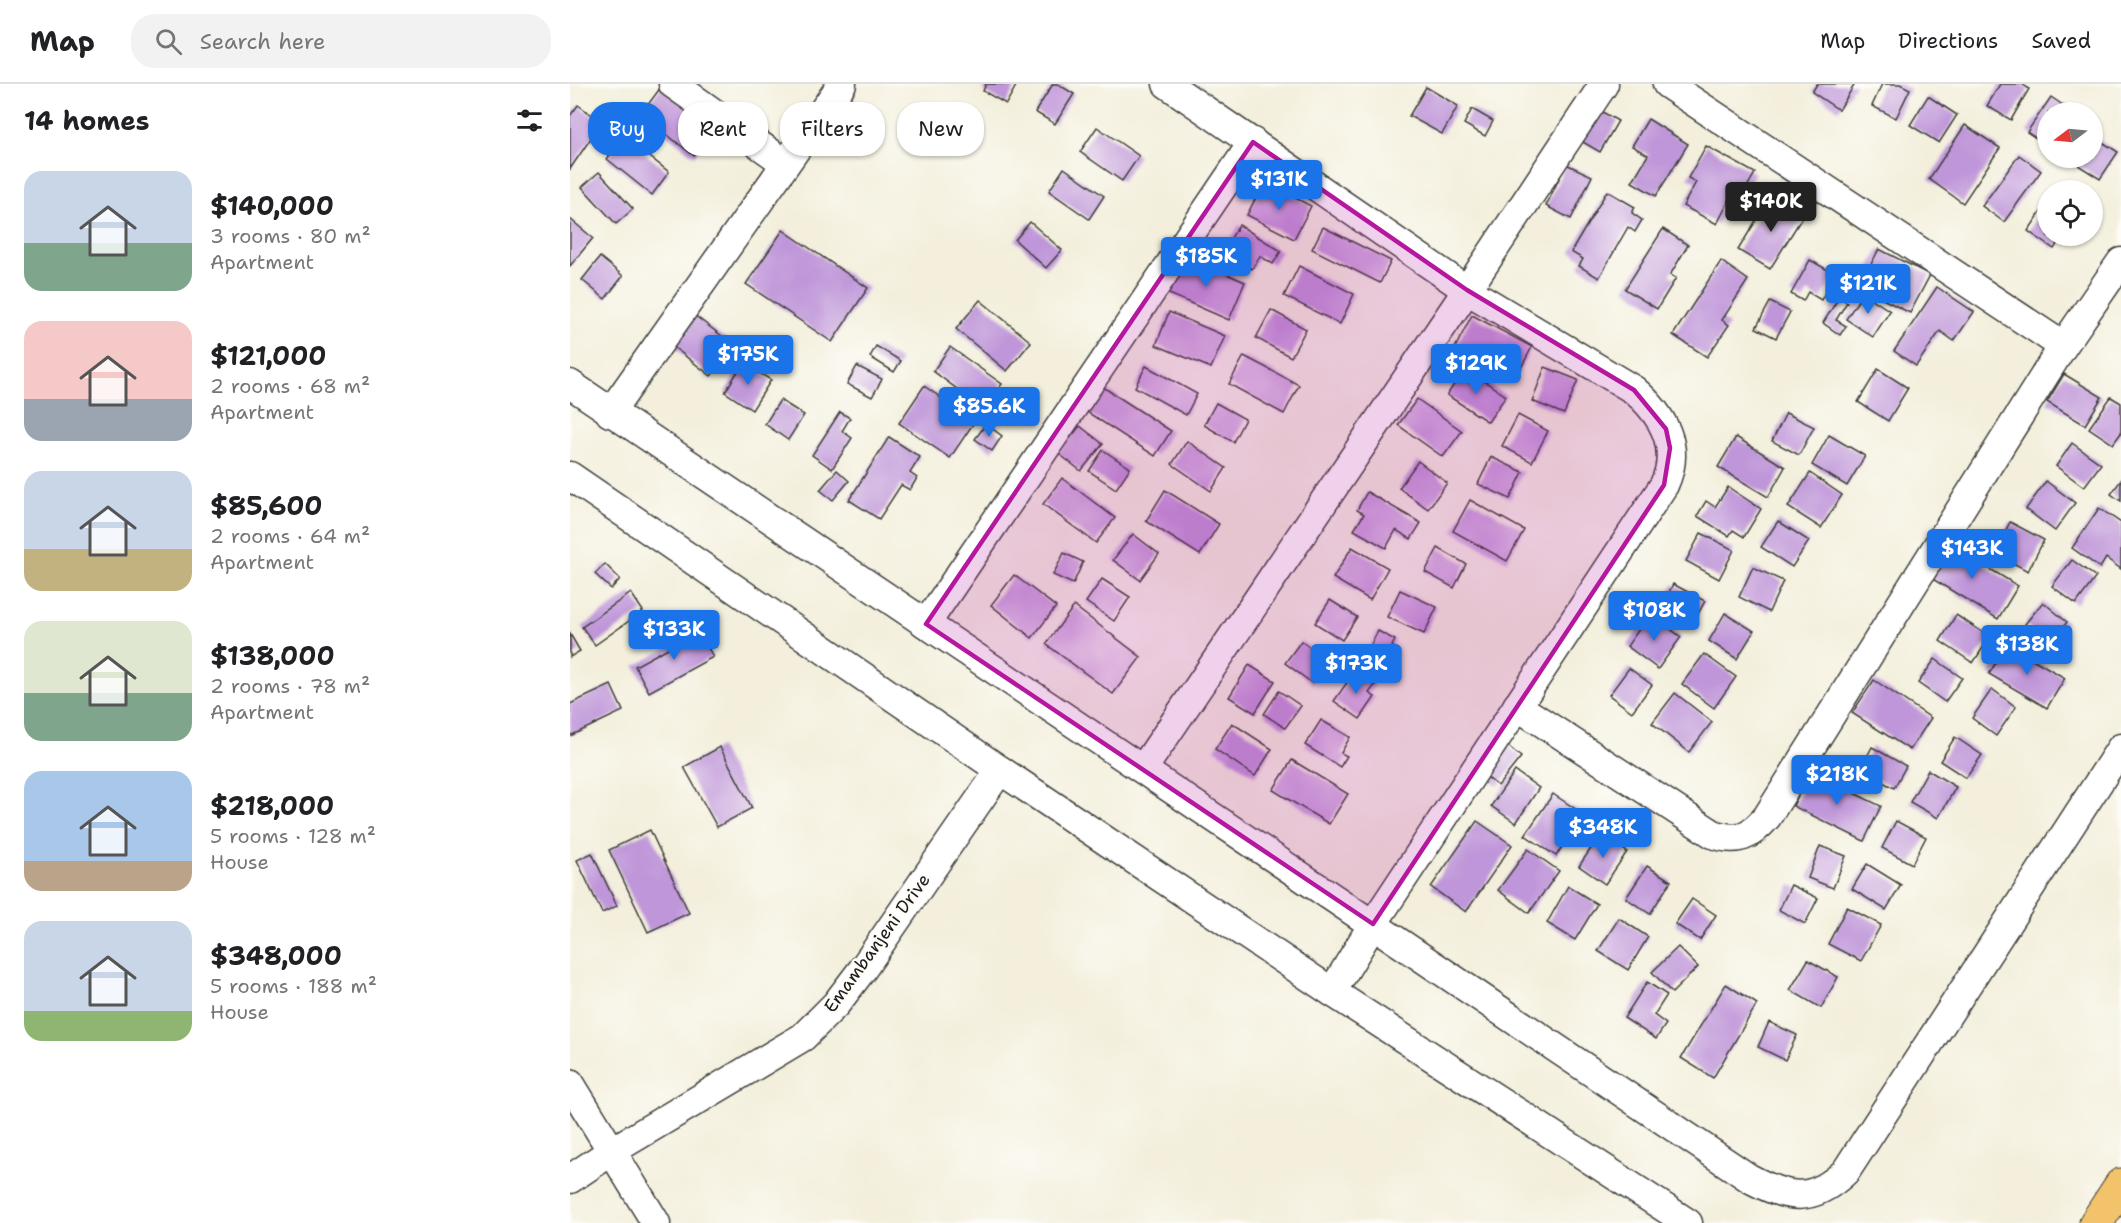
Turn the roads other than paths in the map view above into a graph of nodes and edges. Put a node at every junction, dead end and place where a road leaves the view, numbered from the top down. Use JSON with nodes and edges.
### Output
{"nodes":[{"id":1,"x":673,"y":84,"type":"edge"},
{"id":2,"x":842,"y":84,"type":"edge"},
{"id":3,"x":1167,"y":84,"type":"edge"},
{"id":4,"x":1604,"y":84,"type":"edge"},
{"id":5,"x":1667,"y":84,"type":"edge"},
{"id":6,"x":1253,"y":142,"type":"junction"},
{"id":7,"x":785,"y":163,"type":"junction"},
{"id":8,"x":2121,"y":262,"type":"edge"},
{"id":9,"x":1467,"y":290,"type":"junction"},
{"id":10,"x":2063,"y":346,"type":"junction"},
{"id":11,"x":570,"y":384,"type":"edge"},
{"id":12,"x":610,"y":413,"type":"junction"},
{"id":13,"x":570,"y":476,"type":"edge"},
{"id":14,"x":926,"y":624,"type":"junction"},
{"id":15,"x":1517,"y":706,"type":"junction"},
{"id":16,"x":2121,"y":748,"type":"edge"},
{"id":17,"x":1143,"y":769,"type":"junction"},
{"id":18,"x":1000,"y":770,"type":"junction"},
{"id":19,"x":1373,"y":924,"type":"junction"},
{"id":20,"x":1332,"y":992,"type":"junction"},
{"id":21,"x":570,"y":1083,"type":"edge"},
{"id":22,"x":612,"y":1151,"type":"junction"},
{"id":23,"x":570,"y":1179,"type":"edge"},
{"id":24,"x":2121,"y":1185,"type":"edge"},
{"id":25,"x":656,"y":1223,"type":"edge"},
{"id":26,"x":1688,"y":1223,"type":"edge"},
{"id":27,"x":2096,"y":1223,"type":"edge"}],
"edges":[{"from":1,"to":7,"type":"street"},
{"from":2,"to":7,"type":"street"},
{"from":3,"to":6,"type":"street"},
{"from":4,"to":9,"type":"street"},
{"from":5,"to":10,"type":"street"},
{"from":6,"to":9,"type":"street"},
{"from":6,"to":14,"type":"street"},
{"from":7,"to":12,"type":"street"},
{"from":8,"to":10,"type":"street"},
{"from":9,"to":15,"type":"street"},
{"from":9,"to":17,"type":"street"},
{"from":10,"to":15,"type":"street"},
{"from":11,"to":12,"type":"street"},
{"from":12,"to":14,"type":"street"},
{"from":13,"to":18,"type":"street"},
{"from":14,"to":17,"type":"street"},
{"from":15,"to":19,"type":"street"},
{"from":16,"to":19,"type":"street"},
{"from":17,"to":19,"type":"street"},
{"from":18,"to":20,"type":"street"},
{"from":18,"to":22,"type":"street","name":"Emambanjeni Drive"},
{"from":19,"to":20,"type":"street"},
{"from":20,"to":26,"type":"street"},
{"from":21,"to":22,"type":"street"},
{"from":22,"to":23,"type":"street","name":"Emambanjeni Drive"},
{"from":22,"to":25,"type":"street"},
{"from":24,"to":27,"type":"main road"}]}
